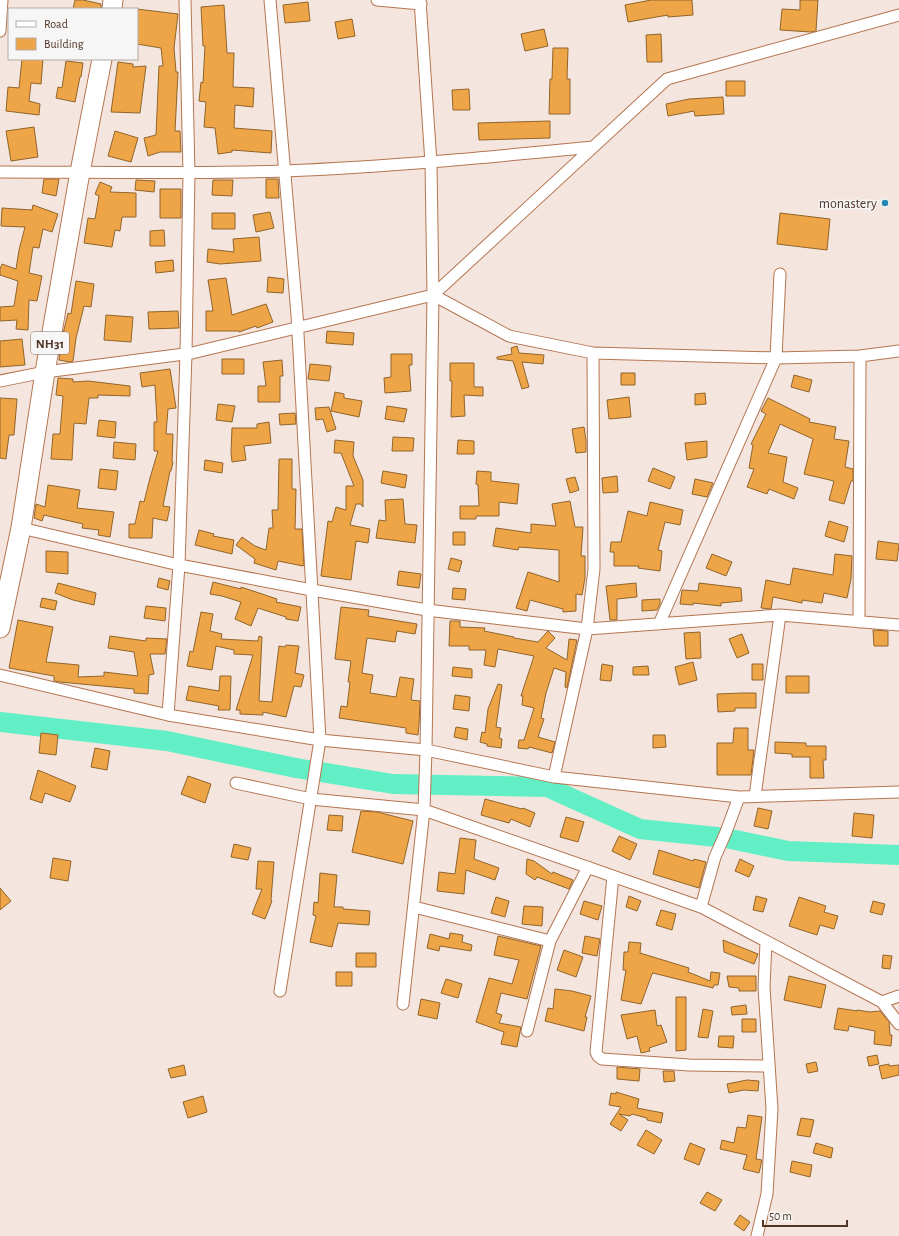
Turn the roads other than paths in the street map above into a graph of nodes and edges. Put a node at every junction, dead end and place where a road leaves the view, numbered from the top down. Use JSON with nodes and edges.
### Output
{"nodes":[{"id":1,"x":2,"y":0,"type":"edge"},
{"id":2,"x":185,"y":0,"type":"edge"},
{"id":3,"x":270,"y":0,"type":"edge"},
{"id":4,"x":377,"y":0,"type":"edge"},
{"id":5,"x":421,"y":2,"type":"edge"},
{"id":6,"x":899,"y":15,"type":"edge"},
{"id":7,"x":0,"y":31,"type":"edge"},
{"id":8,"x":102,"y":60,"type":"edge"},
{"id":9,"x":593,"y":147,"type":"junction"},
{"id":10,"x":431,"y":163,"type":"junction"},
{"id":11,"x":284,"y":171,"type":"junction"},
{"id":12,"x":0,"y":172,"type":"edge"},
{"id":13,"x":80,"y":172,"type":"junction"},
{"id":14,"x":189,"y":173,"type":"junction"},
{"id":15,"x":780,"y":274,"type":"dead end"},
{"id":16,"x":433,"y":295,"type":"junction"},
{"id":17,"x":298,"y":327,"type":"junction"},
{"id":18,"x":899,"y":351,"type":"edge"},
{"id":19,"x":593,"y":353,"type":"junction"},
{"id":20,"x":186,"y":354,"type":"junction"},
{"id":21,"x":860,"y":356,"type":"junction"},
{"id":22,"x":776,"y":358,"type":"junction"},
{"id":23,"x":45,"y":372,"type":"junction"},
{"id":24,"x":0,"y":381,"type":"edge"},
{"id":25,"x":21,"y":528,"type":"junction"},
{"id":26,"x":179,"y":566,"type":"junction"},
{"id":27,"x":312,"y":590,"type":"junction"},
{"id":28,"x":427,"y":610,"type":"junction"},
{"id":29,"x":780,"y":616,"type":"junction"},
{"id":30,"x":859,"y":622,"type":"junction"},
{"id":31,"x":659,"y":624,"type":"junction"},
{"id":32,"x":899,"y":624,"type":"edge"},
{"id":33,"x":0,"y":628,"type":"edge"},
{"id":34,"x":587,"y":629,"type":"junction"},
{"id":35,"x":0,"y":675,"type":"edge"},
{"id":36,"x":168,"y":715,"type":"junction"},
{"id":37,"x":320,"y":740,"type":"junction"},
{"id":38,"x":426,"y":750,"type":"junction"},
{"id":39,"x":554,"y":776,"type":"junction"},
{"id":40,"x":236,"y":783,"type":"dead end"},
{"id":41,"x":899,"y":792,"type":"edge"},
{"id":42,"x":739,"y":796,"type":"junction"},
{"id":43,"x":755,"y":796,"type":"junction"},
{"id":44,"x":311,"y":798,"type":"junction"},
{"id":45,"x":424,"y":810,"type":"junction"},
{"id":46,"x":588,"y":867,"type":"junction"},
{"id":47,"x":613,"y":876,"type":"junction"},
{"id":48,"x":414,"y":907,"type":"junction"},
{"id":49,"x":701,"y":907,"type":"junction"},
{"id":50,"x":550,"y":941,"type":"junction"},
{"id":51,"x":766,"y":942,"type":"junction"},
{"id":52,"x":280,"y":991,"type":"dead end"},
{"id":53,"x":899,"y":996,"type":"edge"},
{"id":54,"x":882,"y":1002,"type":"junction"},
{"id":55,"x":403,"y":1004,"type":"dead end"},
{"id":56,"x":899,"y":1024,"type":"edge"},
{"id":57,"x":527,"y":1031,"type":"dead end"},
{"id":58,"x":769,"y":1066,"type":"junction"},
{"id":59,"x":757,"y":1236,"type":"edge"}],
"edges":[{"from":1,"to":7,"type":"street"},
{"from":2,"to":14,"type":"street"},
{"from":3,"to":11,"type":"street"},
{"from":4,"to":5,"type":"street"},
{"from":5,"to":10,"type":"street"},
{"from":6,"to":9,"type":"street"},
{"from":8,"to":13,"type":"highway","number":"NH31"},
{"from":9,"to":10,"type":"street"},
{"from":9,"to":16,"type":"street"},
{"from":10,"to":11,"type":"street"},
{"from":10,"to":16,"type":"street"},
{"from":11,"to":14,"type":"street"},
{"from":11,"to":17,"type":"street"},
{"from":12,"to":13,"type":"street"},
{"from":13,"to":14,"type":"street"},
{"from":13,"to":23,"type":"highway","number":"NH31"},
{"from":14,"to":20,"type":"street"},
{"from":15,"to":22,"type":"street"},
{"from":16,"to":17,"type":"street"},
{"from":16,"to":19,"type":"street"},
{"from":16,"to":28,"type":"street"},
{"from":17,"to":20,"type":"street"},
{"from":17,"to":27,"type":"street"},
{"from":18,"to":21,"type":"street"},
{"from":19,"to":22,"type":"street"},
{"from":19,"to":34,"type":"street"},
{"from":20,"to":23,"type":"street"},
{"from":20,"to":26,"type":"street"},
{"from":21,"to":22,"type":"street"},
{"from":21,"to":30,"type":"street"},
{"from":22,"to":31,"type":"street"},
{"from":23,"to":24,"type":"street"},
{"from":23,"to":25,"type":"highway","number":"NH31"},
{"from":25,"to":26,"type":"street"},
{"from":25,"to":33,"type":"highway","number":"NH31"},
{"from":26,"to":27,"type":"street"},
{"from":26,"to":36,"type":"street"},
{"from":27,"to":28,"type":"street"},
{"from":27,"to":37,"type":"street"},
{"from":28,"to":34,"type":"street"},
{"from":28,"to":38,"type":"street"},
{"from":29,"to":30,"type":"street"},
{"from":29,"to":31,"type":"street"},
{"from":29,"to":43,"type":"street"},
{"from":30,"to":32,"type":"street"},
{"from":31,"to":34,"type":"street"},
{"from":34,"to":39,"type":"street"},
{"from":35,"to":36,"type":"street"},
{"from":36,"to":37,"type":"street"},
{"from":37,"to":38,"type":"street"},
{"from":37,"to":44,"type":"street"},
{"from":38,"to":39,"type":"street"},
{"from":38,"to":45,"type":"street"},
{"from":39,"to":42,"type":"street"},
{"from":40,"to":44,"type":"street"},
{"from":41,"to":43,"type":"street"},
{"from":42,"to":43,"type":"street"},
{"from":42,"to":49,"type":"street"},
{"from":44,"to":45,"type":"street"},
{"from":44,"to":52,"type":"street"},
{"from":45,"to":46,"type":"street"},
{"from":45,"to":48,"type":"street"},
{"from":46,"to":47,"type":"street"},
{"from":46,"to":50,"type":"street"},
{"from":47,"to":49,"type":"street"},
{"from":47,"to":58,"type":"street"},
{"from":48,"to":50,"type":"street"},
{"from":48,"to":55,"type":"street"},
{"from":49,"to":51,"type":"street"},
{"from":50,"to":57,"type":"street"},
{"from":51,"to":54,"type":"street"},
{"from":51,"to":58,"type":"street"},
{"from":53,"to":54,"type":"street"},
{"from":54,"to":56,"type":"street"},
{"from":58,"to":59,"type":"street"}]}
